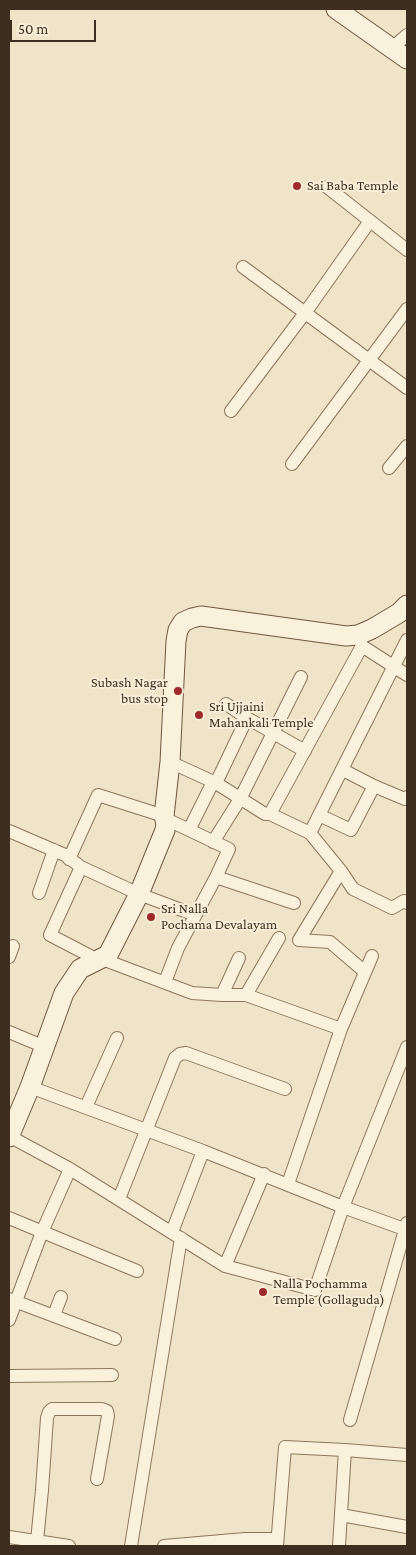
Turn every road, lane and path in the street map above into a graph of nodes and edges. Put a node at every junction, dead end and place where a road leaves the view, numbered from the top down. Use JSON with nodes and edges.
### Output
{"nodes":[{"id":1,"x":336,"y":9,"type":"edge"},
{"id":2,"x":407,"y":35,"type":"edge"},
{"id":3,"x":400,"y":53,"type":"edge"},
{"id":4,"x":327,"y":187,"type":"dead end"},
{"id":5,"x":370,"y":221,"type":"junction"},
{"id":6,"x":407,"y":250,"type":"edge"},
{"id":7,"x":243,"y":266,"type":"dead end"},
{"id":8,"x":407,"y":310,"type":"edge"},
{"id":9,"x":305,"y":313,"type":"junction"},
{"id":10,"x":370,"y":360,"type":"junction"},
{"id":11,"x":407,"y":388,"type":"edge"},
{"id":12,"x":231,"y":411,"type":"dead end"},
{"id":13,"x":407,"y":446,"type":"edge"},
{"id":14,"x":292,"y":464,"type":"dead end"},
{"id":15,"x":389,"y":468,"type":"dead end"},
{"id":16,"x":407,"y":605,"type":"edge"},
{"id":17,"x":360,"y":640,"type":"junction"},
{"id":18,"x":407,"y":640,"type":"edge"},
{"id":19,"x":393,"y":667,"type":"junction"},
{"id":20,"x":407,"y":675,"type":"edge"},
{"id":21,"x":301,"y":677,"type":"dead end"},
{"id":22,"x":226,"y":704,"type":"dead end"},
{"id":23,"x":247,"y":718,"type":"junction"},
{"id":24,"x":272,"y":732,"type":"junction"},
{"id":25,"x":305,"y":751,"type":"junction"},
{"id":26,"x":170,"y":762,"type":"junction"},
{"id":27,"x":343,"y":770,"type":"junction"},
{"id":28,"x":214,"y":783,"type":"junction"},
{"id":29,"x":374,"y":786,"type":"junction"},
{"id":30,"x":407,"y":797,"type":"edge"},
{"id":31,"x":240,"y":799,"type":"junction"},
{"id":32,"x":270,"y":814,"type":"junction"},
{"id":33,"x":319,"y":815,"type":"junction"},
{"id":34,"x":164,"y":817,"type":"junction"},
{"id":35,"x":188,"y":830,"type":"junction"},
{"id":36,"x":9,"y":831,"type":"edge"},
{"id":37,"x":310,"y":834,"type":"junction"},
{"id":38,"x":213,"y":842,"type":"junction"},
{"id":39,"x":54,"y":850,"type":"junction"},
{"id":40,"x":69,"y":859,"type":"junction"},
{"id":41,"x":82,"y":868,"type":"junction"},
{"id":42,"x":341,"y":871,"type":"junction"},
{"id":43,"x":216,"y":877,"type":"junction"},
{"id":44,"x":39,"y":893,"type":"dead end"},
{"id":45,"x":139,"y":894,"type":"junction"},
{"id":46,"x":406,"y":900,"type":"edge"},
{"id":47,"x":294,"y":903,"type":"dead end"},
{"id":48,"x":194,"y":915,"type":"junction"},
{"id":49,"x":279,"y":938,"type":"dead end"},
{"id":50,"x":372,"y":956,"type":"dead end"},
{"id":51,"x":239,"y":958,"type":"dead end"},
{"id":52,"x":100,"y":959,"type":"junction"},
{"id":53,"x":364,"y":972,"type":"junction"},
{"id":54,"x":165,"y":982,"type":"junction"},
{"id":55,"x":222,"y":995,"type":"junction"},
{"id":56,"x":246,"y":995,"type":"junction"},
{"id":57,"x":341,"y":1029,"type":"junction"},
{"id":58,"x":9,"y":1032,"type":"edge"},
{"id":59,"x":117,"y":1038,"type":"dead end"},
{"id":60,"x":45,"y":1047,"type":"junction"},
{"id":61,"x":407,"y":1047,"type":"edge"},
{"id":62,"x":30,"y":1087,"type":"junction"},
{"id":63,"x":286,"y":1089,"type":"dead end"},
{"id":64,"x":86,"y":1107,"type":"junction"},
{"id":65,"x":146,"y":1130,"type":"junction"},
{"id":66,"x":9,"y":1136,"type":"edge"},
{"id":67,"x":203,"y":1151,"type":"junction"},
{"id":68,"x":70,"y":1169,"type":"junction"},
{"id":69,"x":264,"y":1174,"type":"junction"},
{"id":70,"x":288,"y":1184,"type":"junction"},
{"id":71,"x":119,"y":1199,"type":"junction"},
{"id":72,"x":343,"y":1207,"type":"junction"},
{"id":73,"x":9,"y":1218,"type":"edge"},
{"id":74,"x":406,"y":1227,"type":"edge"},
{"id":75,"x":42,"y":1232,"type":"junction"},
{"id":76,"x":176,"y":1235,"type":"junction"},
{"id":77,"x":225,"y":1266,"type":"junction"},
{"id":78,"x":137,"y":1271,"type":"dead end"},
{"id":79,"x":61,"y":1296,"type":"dead end"},
{"id":80,"x":12,"y":1300,"type":"edge"},
{"id":81,"x":54,"y":1315,"type":"junction"},
{"id":82,"x":9,"y":1320,"type":"edge"},
{"id":83,"x":115,"y":1339,"type":"dead end"},
{"id":84,"x":112,"y":1375,"type":"dead end"},
{"id":85,"x":9,"y":1376,"type":"edge"},
{"id":86,"x":350,"y":1420,"type":"dead end"},
{"id":87,"x":345,"y":1450,"type":"junction"},
{"id":88,"x":407,"y":1455,"type":"edge"},
{"id":89,"x":97,"y":1479,"type":"dead end"},
{"id":90,"x":341,"y":1516,"type":"junction"},
{"id":91,"x":407,"y":1527,"type":"edge"},
{"id":92,"x":9,"y":1537,"type":"edge"},
{"id":93,"x":37,"y":1541,"type":"junction"},
{"id":94,"x":277,"y":1542,"type":"edge"},
{"id":95,"x":53,"y":1545,"type":"edge"},
{"id":96,"x":69,"y":1546,"type":"edge"},
{"id":97,"x":131,"y":1546,"type":"edge"},
{"id":98,"x":164,"y":1546,"type":"edge"},
{"id":99,"x":339,"y":1546,"type":"edge"}],
"edges":[{"from":1,"to":3,"type":"street"},
{"from":2,"to":3,"type":"street"},
{"from":4,"to":5,"type":"street"},
{"from":5,"to":6,"type":"street"},
{"from":5,"to":9,"type":"street"},
{"from":7,"to":9,"type":"street"},
{"from":8,"to":10,"type":"street"},
{"from":9,"to":10,"type":"street"},
{"from":9,"to":12,"type":"street"},
{"from":10,"to":11,"type":"street"},
{"from":10,"to":14,"type":"street"},
{"from":13,"to":15,"type":"street"},
{"from":16,"to":17,"type":"street"},
{"from":17,"to":19,"type":"street"},
{"from":17,"to":25,"type":"street"},
{"from":17,"to":26,"type":"street"},
{"from":18,"to":19,"type":"street"},
{"from":19,"to":20,"type":"street"},
{"from":19,"to":27,"type":"street"},
{"from":21,"to":24,"type":"street"},
{"from":22,"to":23,"type":"street"},
{"from":23,"to":24,"type":"street"},
{"from":23,"to":28,"type":"street"},
{"from":24,"to":25,"type":"street"},
{"from":24,"to":31,"type":"street"},
{"from":25,"to":32,"type":"street"},
{"from":26,"to":28,"type":"street"},
{"from":26,"to":34,"type":"street"},
{"from":27,"to":29,"type":"street"},
{"from":27,"to":33,"type":"street"},
{"from":28,"to":31,"type":"street"},
{"from":28,"to":35,"type":"street"},
{"from":29,"to":30,"type":"street"},
{"from":29,"to":33,"type":"street"},
{"from":31,"to":32,"type":"street"},
{"from":31,"to":38,"type":"street"},
{"from":32,"to":37,"type":"street"},
{"from":33,"to":37,"type":"street"},
{"from":34,"to":35,"type":"street"},
{"from":34,"to":40,"type":"street"},
{"from":34,"to":45,"type":"street"},
{"from":35,"to":38,"type":"street"},
{"from":36,"to":39,"type":"street"},
{"from":37,"to":42,"type":"street"},
{"from":38,"to":43,"type":"street"},
{"from":39,"to":40,"type":"street"},
{"from":39,"to":44,"type":"street"},
{"from":40,"to":41,"type":"street"},
{"from":41,"to":45,"type":"street"},
{"from":41,"to":52,"type":"street"},
{"from":42,"to":46,"type":"street"},
{"from":42,"to":53,"type":"street"},
{"from":43,"to":47,"type":"street"},
{"from":43,"to":48,"type":"street"},
{"from":45,"to":48,"type":"street"},
{"from":45,"to":52,"type":"street"},
{"from":48,"to":54,"type":"street"},
{"from":49,"to":56,"type":"street"},
{"from":50,"to":53,"type":"street"},
{"from":51,"to":55,"type":"street"},
{"from":52,"to":54,"type":"street"},
{"from":52,"to":60,"type":"street"},
{"from":53,"to":57,"type":"street"},
{"from":54,"to":55,"type":"street"},
{"from":55,"to":56,"type":"street"},
{"from":56,"to":57,"type":"street"},
{"from":57,"to":70,"type":"street"},
{"from":58,"to":60,"type":"street"},
{"from":59,"to":64,"type":"street"},
{"from":60,"to":62,"type":"street"},
{"from":61,"to":72,"type":"street"},
{"from":62,"to":64,"type":"street"},
{"from":62,"to":66,"type":"street"},
{"from":63,"to":65,"type":"street"},
{"from":64,"to":65,"type":"street"},
{"from":65,"to":67,"type":"street"},
{"from":65,"to":71,"type":"street"},
{"from":66,"to":68,"type":"street"},
{"from":67,"to":69,"type":"street"},
{"from":67,"to":76,"type":"street"},
{"from":68,"to":71,"type":"street"},
{"from":68,"to":75,"type":"street"},
{"from":69,"to":70,"type":"street"},
{"from":69,"to":77,"type":"street"},
{"from":70,"to":72,"type":"street"},
{"from":71,"to":76,"type":"street"},
{"from":72,"to":74,"type":"street"},
{"from":72,"to":77,"type":"street"},
{"from":73,"to":75,"type":"street"},
{"from":74,"to":86,"type":"street"},
{"from":75,"to":78,"type":"street"},
{"from":75,"to":80,"type":"street"},
{"from":76,"to":77,"type":"street"},
{"from":76,"to":97,"type":"street"},
{"from":79,"to":81,"type":"street"},
{"from":80,"to":81,"type":"street"},
{"from":80,"to":82,"type":"street"},
{"from":81,"to":83,"type":"street"},
{"from":84,"to":85,"type":"street"},
{"from":87,"to":88,"type":"street"},
{"from":87,"to":90,"type":"street"},
{"from":87,"to":94,"type":"street"},
{"from":89,"to":93,"type":"street"},
{"from":90,"to":91,"type":"street"},
{"from":90,"to":99,"type":"street"},
{"from":92,"to":93,"type":"street"},
{"from":93,"to":95,"type":"street"},
{"from":94,"to":98,"type":"street"},
{"from":95,"to":96,"type":"street"}]}
